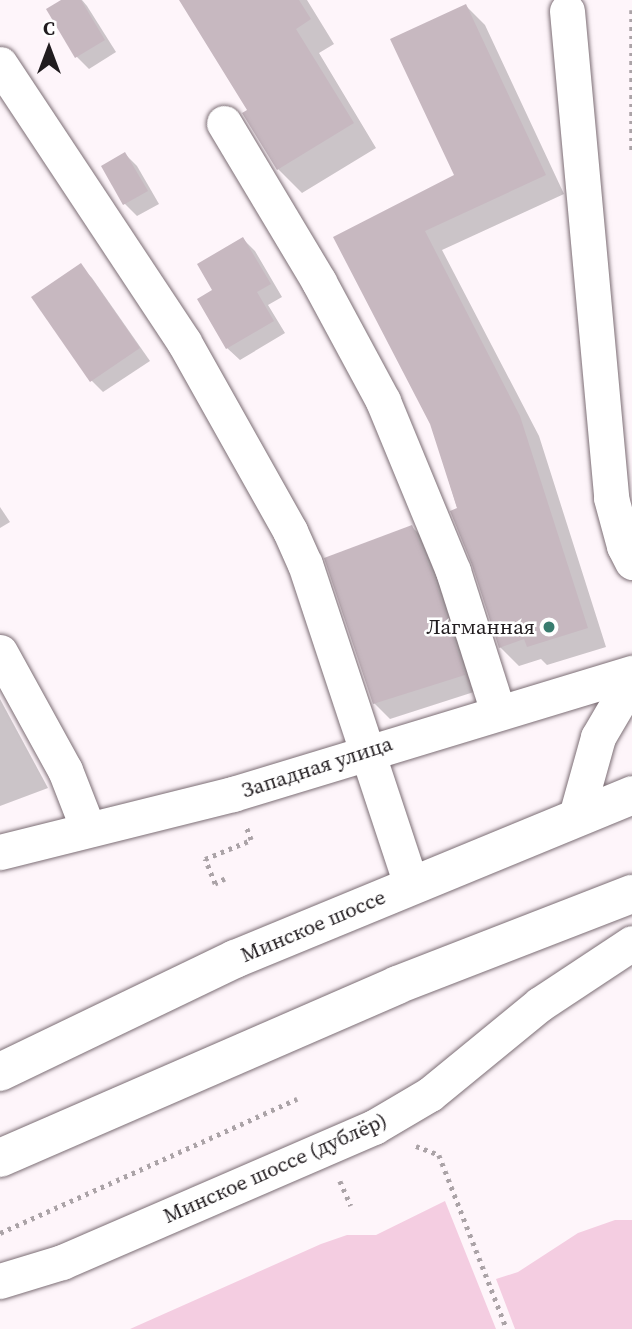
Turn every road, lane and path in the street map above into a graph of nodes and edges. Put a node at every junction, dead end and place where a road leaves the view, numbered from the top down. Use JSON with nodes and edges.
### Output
{"nodes":[{"id":1,"x":632,"y":10,"type":"edge"},
{"id":2,"x":567,"y":11,"type":"dead end"},
{"id":3,"x":0,"y":64,"type":"edge"},
{"id":4,"x":224,"y":123,"type":"dead end"},
{"id":5,"x":632,"y":150,"type":"edge"},
{"id":6,"x":632,"y":562,"type":"edge"},
{"id":7,"x":0,"y":652,"type":"edge"},
{"id":8,"x":632,"y":673,"type":"edge"},
{"id":9,"x":632,"y":679,"type":"edge"},
{"id":10,"x":498,"y":712,"type":"junction"},
{"id":11,"x":368,"y":751,"type":"junction"},
{"id":12,"x":233,"y":794,"type":"junction"},
{"id":13,"x":632,"y":795,"type":"edge"},
{"id":14,"x":576,"y":817,"type":"junction"},
{"id":15,"x":88,"y":829,"type":"junction"},
{"id":16,"x":0,"y":852,"type":"edge"},
{"id":17,"x":225,"y":879,"type":"dead end"},
{"id":18,"x":411,"y":884,"type":"junction"},
{"id":19,"x":632,"y":894,"type":"edge"},
{"id":20,"x":627,"y":949,"type":"edge"},
{"id":21,"x":0,"y":1072,"type":"edge"},
{"id":22,"x":297,"y":1099,"type":"dead end"},
{"id":23,"x":409,"y":1143,"type":"dead end"},
{"id":24,"x":0,"y":1158,"type":"edge"},
{"id":25,"x":337,"y":1173,"type":"dead end"},
{"id":26,"x":351,"y":1206,"type":"dead end"},
{"id":27,"x":0,"y":1233,"type":"edge"},
{"id":28,"x":62,"y":1262,"type":"junction"},
{"id":29,"x":0,"y":1281,"type":"edge"},
{"id":30,"x":0,"y":1306,"type":"edge"},
{"id":31,"x":507,"y":1329,"type":"edge"}],
"edges":[{"from":1,"to":5,"type":"path"},
{"from":2,"to":6,"type":"street"},
{"from":3,"to":11,"type":"street"},
{"from":4,"to":10,"type":"street"},
{"from":7,"to":15,"type":"street"},
{"from":8,"to":10,"type":"street","name":"Западная улица"},
{"from":9,"to":14,"type":"street"},
{"from":10,"to":11,"type":"street","name":"Западная улица"},
{"from":11,"to":12,"type":"street","name":"Западная улица"},
{"from":11,"to":18,"type":"street"},
{"from":12,"to":15,"type":"street","name":"Западная улица"},
{"from":12,"to":17,"type":"path"},
{"from":13,"to":14,"type":"highway","name":"Минское шоссе"},
{"from":14,"to":18,"type":"highway","name":"Минское шоссе"},
{"from":15,"to":16,"type":"street","name":"Западная улица"},
{"from":18,"to":21,"type":"highway","name":"Минское шоссе"},
{"from":19,"to":24,"type":"highway"},
{"from":20,"to":28,"type":"street","name":"Минское шоссе (дублёр)"},
{"from":22,"to":27,"type":"path"},
{"from":23,"to":31,"type":"path"},
{"from":25,"to":26,"type":"path"},
{"from":28,"to":29,"type":"street","name":"Минское шоссе (дублёр)"},
{"from":28,"to":30,"type":"street"}]}
